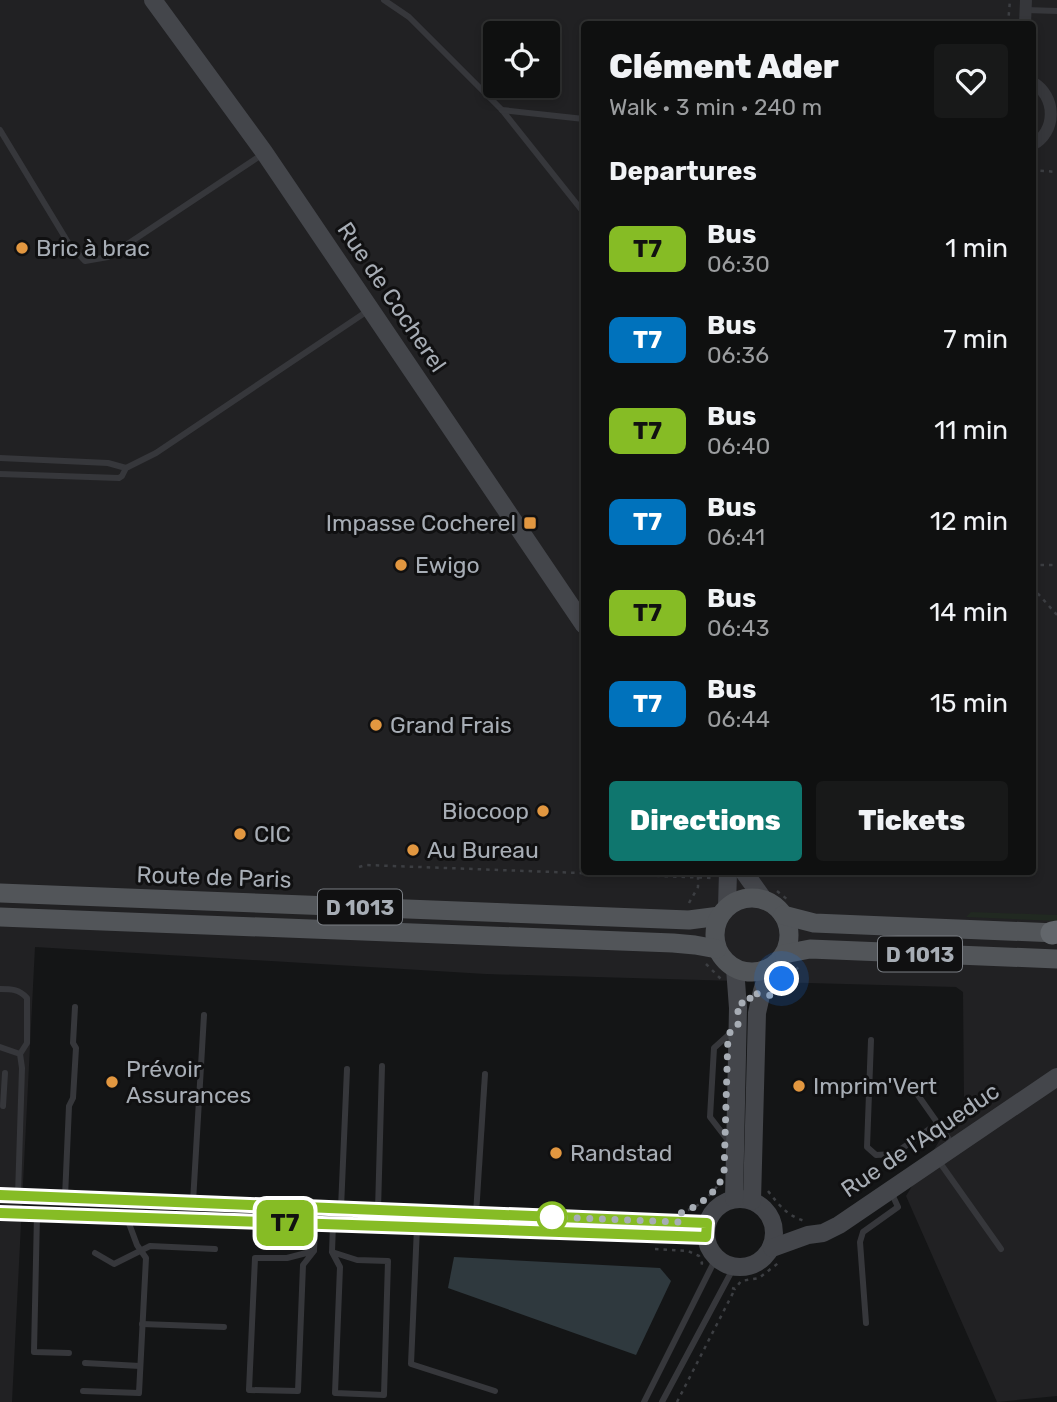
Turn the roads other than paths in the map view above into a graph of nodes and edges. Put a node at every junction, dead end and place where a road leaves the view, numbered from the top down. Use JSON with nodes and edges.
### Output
{"nodes":[{"id":1,"x":153,"y":0,"type":"edge"},
{"id":2,"x":384,"y":0,"type":"edge"},
{"id":3,"x":1026,"y":5,"type":"edge"},
{"id":4,"x":1057,"y":11,"type":"edge"},
{"id":5,"x":1036,"y":84,"type":"edge"},
{"id":6,"x":502,"y":110,"type":"junction"},
{"id":7,"x":581,"y":119,"type":"edge"},
{"id":8,"x":0,"y":130,"type":"edge"},
{"id":9,"x":1036,"y":144,"type":"edge"},
{"id":10,"x":264,"y":152,"type":"junction"},
{"id":11,"x":581,"y":209,"type":"edge"},
{"id":12,"x":370,"y":309,"type":"junction"},
{"id":13,"x":0,"y":458,"type":"edge"},
{"id":14,"x":126,"y":468,"type":"junction"},
{"id":15,"x":0,"y":474,"type":"edge"},
{"id":16,"x":581,"y":621,"type":"edge"},
{"id":17,"x":734,"y":875,"type":"edge"},
{"id":18,"x":735,"y":875,"type":"edge"},
{"id":19,"x":0,"y":893,"type":"edge"},
{"id":20,"x":764,"y":900,"type":"junction"},
{"id":21,"x":724,"y":911,"type":"junction"},
{"id":22,"x":783,"y":915,"type":"junction"},
{"id":23,"x":0,"y":917,"type":"edge"},
{"id":24,"x":1055,"y":933,"type":"edge"},
{"id":25,"x":717,"y":949,"type":"junction"},
{"id":26,"x":1057,"y":959,"type":"edge"},
{"id":27,"x":776,"y":961,"type":"junction"},
{"id":28,"x":729,"y":975,"type":"junction"},
{"id":29,"x":0,"y":989,"type":"edge"},
{"id":30,"x":75,"y":1007,"type":"dead end"},
{"id":31,"x":204,"y":1014,"type":"dead end"},
{"id":32,"x":738,"y":1027,"type":"junction"},
{"id":33,"x":871,"y":1040,"type":"dead end"},
{"id":34,"x":0,"y":1047,"type":"edge"},
{"id":35,"x":20,"y":1054,"type":"junction"},
{"id":36,"x":383,"y":1066,"type":"dead end"},
{"id":37,"x":347,"y":1069,"type":"dead end"},
{"id":38,"x":5,"y":1073,"type":"dead end"},
{"id":39,"x":485,"y":1074,"type":"dead end"},
{"id":40,"x":1057,"y":1077,"type":"edge"},
{"id":41,"x":908,"y":1081,"type":"dead end"},
{"id":42,"x":2,"y":1106,"type":"edge"},
{"id":43,"x":21,"y":1107,"type":"junction"},
{"id":44,"x":938,"y":1124,"type":"junction"},
{"id":45,"x":954,"y":1147,"type":"junction"},
{"id":46,"x":735,"y":1149,"type":"junction"},
{"id":47,"x":937,"y":1159,"type":"junction"},
{"id":48,"x":890,"y":1190,"type":"junction"},
{"id":49,"x":0,"y":1195,"type":"edge"},
{"id":50,"x":18,"y":1195,"type":"junction"},
{"id":51,"x":65,"y":1197,"type":"junction"},
{"id":52,"x":734,"y":1199,"type":"junction"},
{"id":53,"x":752,"y":1201,"type":"junction"},
{"id":54,"x":193,"y":1202,"type":"junction"},
{"id":55,"x":341,"y":1208,"type":"junction"},
{"id":56,"x":378,"y":1210,"type":"junction"},
{"id":57,"x":0,"y":1213,"type":"edge"},
{"id":58,"x":37,"y":1214,"type":"junction"},
{"id":59,"x":477,"y":1214,"type":"junction"},
{"id":60,"x":126,"y":1217,"type":"junction"},
{"id":61,"x":773,"y":1222,"type":"junction"},
{"id":62,"x":315,"y":1224,"type":"junction"},
{"id":63,"x":333,"y":1224,"type":"junction"},
{"id":64,"x":417,"y":1227,"type":"junction"},
{"id":65,"x":706,"y":1230,"type":"junction"},
{"id":66,"x":808,"y":1236,"type":"junction"},
{"id":67,"x":772,"y":1248,"type":"junction"},
{"id":68,"x":215,"y":1249,"type":"dead end"},
{"id":69,"x":1001,"y":1249,"type":"dead end"},
{"id":70,"x":140,"y":1250,"type":"junction"},
{"id":71,"x":314,"y":1251,"type":"junction"},
{"id":72,"x":332,"y":1252,"type":"junction"},
{"id":73,"x":95,"y":1253,"type":"dead end"},
{"id":74,"x":716,"y":1258,"type":"junction"},
{"id":75,"x":734,"y":1267,"type":"junction"},
{"id":76,"x":866,"y":1323,"type":"dead end"},
{"id":77,"x":142,"y":1324,"type":"junction"},
{"id":78,"x":224,"y":1327,"type":"dead end"},
{"id":79,"x":69,"y":1353,"type":"dead end"},
{"id":80,"x":85,"y":1363,"type":"dead end"},
{"id":81,"x":140,"y":1366,"type":"junction"},
{"id":82,"x":83,"y":1391,"type":"dead end"},
{"id":83,"x":495,"y":1391,"type":"dead end"},
{"id":84,"x":644,"y":1402,"type":"edge"},
{"id":85,"x":662,"y":1402,"type":"edge"}],
"edges":[{"from":1,"to":10,"type":"street","name":"Rue de Cocherel"},
{"from":2,"to":6,"type":"lane"},
{"from":3,"to":4,"type":"lane"},
{"from":5,"to":9,"type":"street"},
{"from":6,"to":7,"type":"lane"},
{"from":6,"to":11,"type":"lane"},
{"from":8,"to":10,"type":"lane"},
{"from":10,"to":12,"type":"street","name":"Rue de Cocherel"},
{"from":12,"to":14,"type":"lane"},
{"from":12,"to":16,"type":"street","name":"Rue de Cocherel"},
{"from":13,"to":14,"type":"lane"},
{"from":14,"to":15,"type":"lane"},
{"from":17,"to":21,"type":"street"},
{"from":18,"to":20,"type":"street"},
{"from":19,"to":21,"type":"main road","name":"Route de Paris","number":"D 1013"},
{"from":20,"to":21,"type":"main road"},
{"from":20,"to":22,"type":"main road"},
{"from":21,"to":25,"type":"main road"},
{"from":22,"to":24,"type":"main road","number":"D 1013"},
{"from":22,"to":27,"type":"main road"},
{"from":23,"to":25,"type":"main road","number":"D 1013"},
{"from":25,"to":28,"type":"main road"},
{"from":26,"to":27,"type":"main road","number":"D 1013"},
{"from":27,"to":28,"type":"main road"},
{"from":27,"to":53,"type":"street"},
{"from":28,"to":32,"type":"street"},
{"from":29,"to":35,"type":"lane"},
{"from":30,"to":51,"type":"lane"},
{"from":31,"to":54,"type":"lane"},
{"from":32,"to":46,"type":"street"},
{"from":32,"to":46,"type":"lane"},
{"from":33,"to":44,"type":"lane"},
{"from":34,"to":35,"type":"lane"},
{"from":35,"to":43,"type":"lane"},
{"from":36,"to":56,"type":"lane"},
{"from":37,"to":55,"type":"lane"},
{"from":38,"to":42,"type":"lane"},
{"from":39,"to":59,"type":"lane"},
{"from":40,"to":45,"type":"street","name":"Rue de l'Aqueduc"},
{"from":41,"to":44,"type":"lane"},
{"from":42,"to":43,"type":"lane"},
{"from":43,"to":50,"type":"lane"},
{"from":44,"to":45,"type":"lane"},
{"from":45,"to":47,"type":"street","name":"Rue de l'Aqueduc"},
{"from":46,"to":52,"type":"street"},
{"from":47,"to":48,"type":"street","name":"Rue de l'Aqueduc"},
{"from":47,"to":69,"type":"lane"},
{"from":48,"to":66,"type":"street","name":"Rue de l'Aqueduc"},
{"from":48,"to":76,"type":"lane"},
{"from":49,"to":50,"type":"street"},
{"from":50,"to":51,"type":"street"},
{"from":51,"to":54,"type":"street"},
{"from":52,"to":53,"type":"street"},
{"from":52,"to":65,"type":"street"},
{"from":53,"to":61,"type":"street"},
{"from":54,"to":55,"type":"street"},
{"from":55,"to":56,"type":"street"},
{"from":56,"to":59,"type":"street"},
{"from":57,"to":58,"type":"street"},
{"from":58,"to":60,"type":"street"},
{"from":58,"to":79,"type":"lane"},
{"from":59,"to":65,"type":"street"},
{"from":60,"to":62,"type":"street"},
{"from":60,"to":70,"type":"lane"},
{"from":61,"to":66,"type":"street"},
{"from":61,"to":67,"type":"street"},
{"from":62,"to":63,"type":"street"},
{"from":62,"to":71,"type":"lane"},
{"from":63,"to":64,"type":"street"},
{"from":63,"to":72,"type":"lane"},
{"from":64,"to":65,"type":"street"},
{"from":64,"to":83,"type":"lane"},
{"from":65,"to":74,"type":"street"},
{"from":66,"to":67,"type":"street","name":"Rue de l'Aqueduc"},
{"from":67,"to":75,"type":"street"},
{"from":68,"to":70,"type":"lane"},
{"from":70,"to":73,"type":"lane"},
{"from":70,"to":77,"type":"lane"},
{"from":71,"to":71,"type":"lane"},
{"from":72,"to":72,"type":"lane"},
{"from":74,"to":75,"type":"street"},
{"from":74,"to":84,"type":"lane"},
{"from":75,"to":85,"type":"lane"},
{"from":77,"to":78,"type":"lane"},
{"from":77,"to":81,"type":"lane"},
{"from":80,"to":81,"type":"lane"},
{"from":81,"to":82,"type":"lane"}]}
